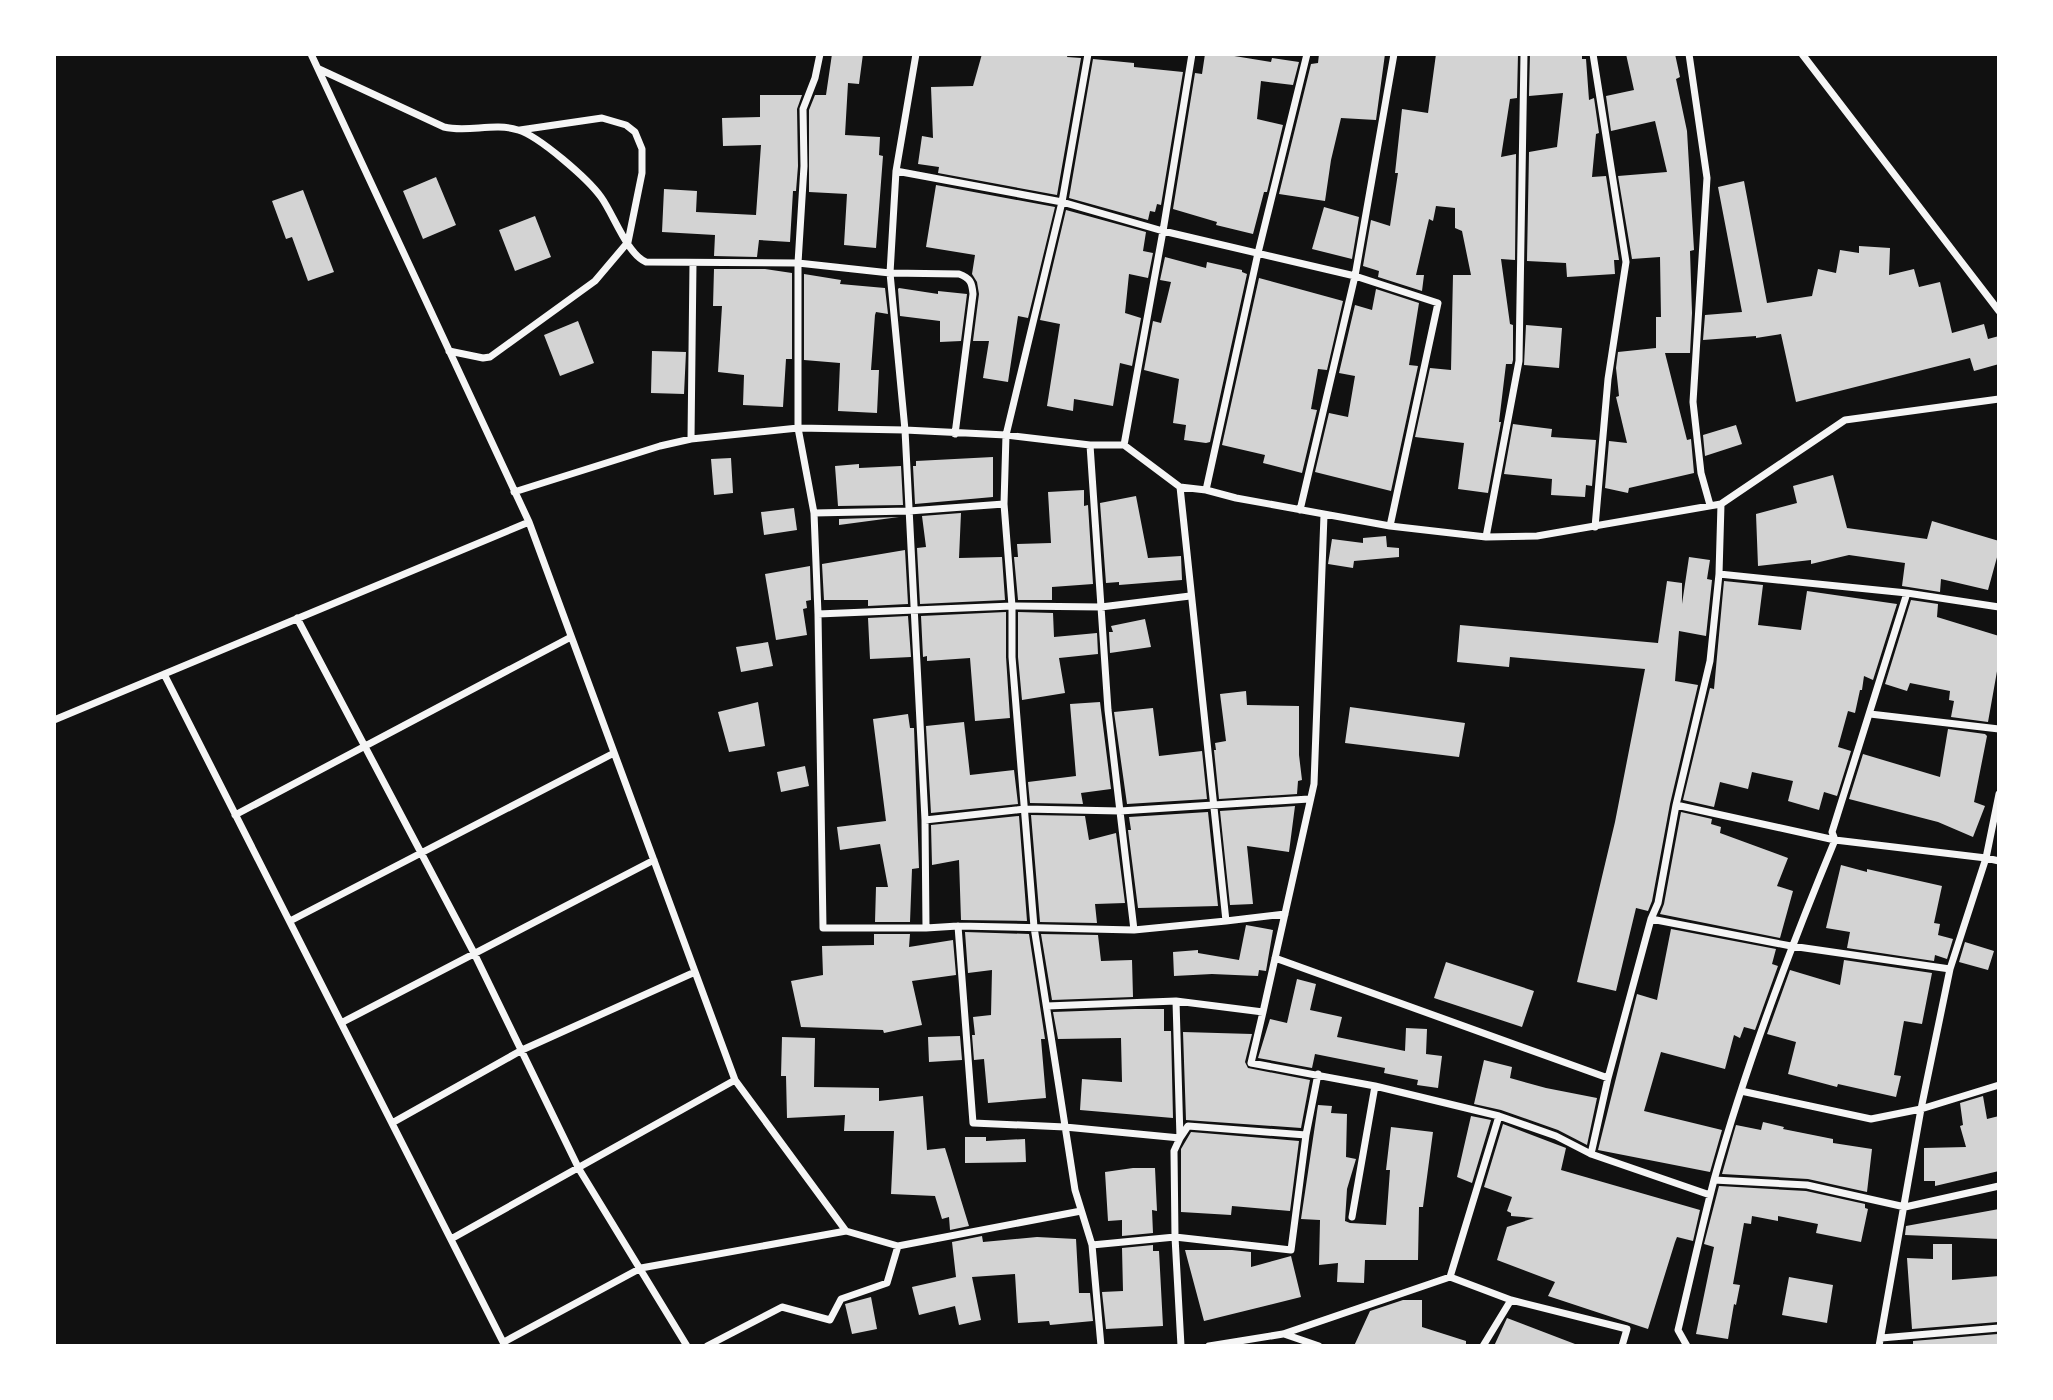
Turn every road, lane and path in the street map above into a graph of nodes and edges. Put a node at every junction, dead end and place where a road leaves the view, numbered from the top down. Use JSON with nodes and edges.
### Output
{"nodes":[{"id":1,"x":312,"y":54,"type":"edge"},
{"id":2,"x":820,"y":54,"type":"edge"},
{"id":3,"x":916,"y":54,"type":"edge"},
{"id":4,"x":1088,"y":54,"type":"edge"},
{"id":5,"x":1192,"y":54,"type":"edge"},
{"id":6,"x":1307,"y":54,"type":"edge"},
{"id":7,"x":1394,"y":54,"type":"edge"},
{"id":8,"x":1524,"y":54,"type":"edge"},
{"id":9,"x":1593,"y":54,"type":"edge"},
{"id":10,"x":1689,"y":54,"type":"edge"},
{"id":11,"x":1802,"y":54,"type":"edge"},
{"id":12,"x":318,"y":68,"type":"junction"},
{"id":13,"x":520,"y":130,"type":"junction"},
{"id":14,"x":896,"y":171,"type":"junction"},
{"id":15,"x":1062,"y":202,"type":"junction"},
{"id":16,"x":1163,"y":231,"type":"junction"},
{"id":17,"x":628,"y":242,"type":"junction"},
{"id":18,"x":1258,"y":254,"type":"junction"},
{"id":19,"x":693,"y":263,"type":"junction"},
{"id":20,"x":798,"y":263,"type":"junction"},
{"id":21,"x":890,"y":273,"type":"junction"},
{"id":22,"x":1355,"y":276,"type":"junction"},
{"id":23,"x":1999,"y":311,"type":"edge"},
{"id":24,"x":449,"y":351,"type":"junction"},
{"id":25,"x":1999,"y":399,"type":"edge"},
{"id":26,"x":798,"y":428,"type":"junction"},
{"id":27,"x":905,"y":430,"type":"junction"},
{"id":28,"x":955,"y":434,"type":"junction"},
{"id":29,"x":1006,"y":435,"type":"junction"},
{"id":30,"x":691,"y":439,"type":"junction"},
{"id":31,"x":1090,"y":445,"type":"junction"},
{"id":32,"x":1124,"y":445,"type":"junction"},
{"id":33,"x":1180,"y":487,"type":"junction"},
{"id":34,"x":1206,"y":490,"type":"junction"},
{"id":35,"x":514,"y":492,"type":"junction"},
{"id":36,"x":1004,"y":504,"type":"junction"},
{"id":37,"x":1721,"y":504,"type":"junction"},
{"id":38,"x":1710,"y":505,"type":"junction"},
{"id":39,"x":1300,"y":510,"type":"junction"},
{"id":40,"x":909,"y":511,"type":"junction"},
{"id":41,"x":814,"y":513,"type":"junction"},
{"id":42,"x":1324,"y":515,"type":"junction"},
{"id":43,"x":529,"y":522,"type":"junction"},
{"id":44,"x":1390,"y":526,"type":"junction"},
{"id":45,"x":1595,"y":527,"type":"junction"},
{"id":46,"x":1486,"y":537,"type":"junction"},
{"id":47,"x":1718,"y":574,"type":"junction"},
{"id":48,"x":1907,"y":593,"type":"junction"},
{"id":49,"x":1190,"y":596,"type":"junction"},
{"id":50,"x":1012,"y":606,"type":"junction"},
{"id":51,"x":1101,"y":607,"type":"junction"},
{"id":52,"x":1999,"y":607,"type":"edge"},
{"id":53,"x":914,"y":609,"type":"junction"},
{"id":54,"x":817,"y":614,"type":"junction"},
{"id":55,"x":297,"y":618,"type":"junction"},
{"id":56,"x":571,"y":638,"type":"junction"},
{"id":57,"x":164,"y":674,"type":"junction"},
{"id":58,"x":1870,"y":714,"type":"junction"},
{"id":59,"x":54,"y":720,"type":"edge"},
{"id":60,"x":1999,"y":729,"type":"edge"},
{"id":61,"x":365,"y":747,"type":"junction"},
{"id":62,"x":614,"y":753,"type":"junction"},
{"id":63,"x":1999,"y":794,"type":"edge"},
{"id":64,"x":1309,"y":799,"type":"junction"},
{"id":65,"x":1676,"y":805,"type":"junction"},
{"id":66,"x":1215,"y":806,"type":"junction"},
{"id":67,"x":1025,"y":809,"type":"junction"},
{"id":68,"x":1120,"y":811,"type":"junction"},
{"id":69,"x":235,"y":815,"type":"junction"},
{"id":70,"x":925,"y":820,"type":"junction"},
{"id":71,"x":1835,"y":840,"type":"junction"},
{"id":72,"x":421,"y":853,"type":"junction"},
{"id":73,"x":1986,"y":858,"type":"junction"},
{"id":74,"x":654,"y":860,"type":"junction"},
{"id":75,"x":1999,"y":861,"type":"edge"},
{"id":76,"x":1285,"y":914,"type":"junction"},
{"id":77,"x":1651,"y":919,"type":"junction"},
{"id":78,"x":289,"y":921,"type":"junction"},
{"id":79,"x":1226,"y":921,"type":"junction"},
{"id":80,"x":958,"y":926,"type":"junction"},
{"id":81,"x":1034,"y":927,"type":"junction"},
{"id":82,"x":926,"y":928,"type":"junction"},
{"id":83,"x":1134,"y":930,"type":"junction"},
{"id":84,"x":1791,"y":946,"type":"junction"},
{"id":85,"x":474,"y":953,"type":"junction"},
{"id":86,"x":1275,"y":958,"type":"junction"},
{"id":87,"x":1950,"y":969,"type":"junction"},
{"id":88,"x":695,"y":972,"type":"junction"},
{"id":89,"x":1176,"y":1001,"type":"junction"},
{"id":90,"x":1047,"y":1006,"type":"junction"},
{"id":91,"x":1263,"y":1012,"type":"junction"},
{"id":92,"x":341,"y":1023,"type":"junction"},
{"id":93,"x":522,"y":1050,"type":"junction"},
{"id":94,"x":1318,"y":1074,"type":"junction"},
{"id":95,"x":1608,"y":1078,"type":"junction"},
{"id":96,"x":735,"y":1080,"type":"junction"},
{"id":97,"x":1999,"y":1085,"type":"edge"},
{"id":98,"x":1375,"y":1086,"type":"junction"},
{"id":99,"x":1741,"y":1091,"type":"junction"},
{"id":100,"x":1921,"y":1109,"type":"junction"},
{"id":101,"x":1499,"y":1116,"type":"junction"},
{"id":102,"x":392,"y":1123,"type":"junction"},
{"id":103,"x":1065,"y":1127,"type":"junction"},
{"id":104,"x":1306,"y":1135,"type":"junction"},
{"id":105,"x":1180,"y":1138,"type":"junction"},
{"id":106,"x":1591,"y":1154,"type":"junction"},
{"id":107,"x":579,"y":1169,"type":"junction"},
{"id":108,"x":1714,"y":1180,"type":"junction"},
{"id":109,"x":1999,"y":1186,"type":"edge"},
{"id":110,"x":1710,"y":1195,"type":"junction"},
{"id":111,"x":1905,"y":1207,"type":"junction"},
{"id":112,"x":1081,"y":1211,"type":"junction"},
{"id":113,"x":1352,"y":1217,"type":"dead end"},
{"id":114,"x":846,"y":1231,"type":"junction"},
{"id":115,"x":1175,"y":1237,"type":"junction"},
{"id":116,"x":451,"y":1239,"type":"junction"},
{"id":117,"x":1092,"y":1245,"type":"junction"},
{"id":118,"x":898,"y":1246,"type":"junction"},
{"id":119,"x":641,"y":1268,"type":"junction"},
{"id":120,"x":1450,"y":1277,"type":"junction"},
{"id":121,"x":1511,"y":1300,"type":"junction"},
{"id":122,"x":1999,"y":1328,"type":"edge"},
{"id":123,"x":1283,"y":1334,"type":"junction"},
{"id":124,"x":1880,"y":1342,"type":"edge"},
{"id":125,"x":505,"y":1344,"type":"edge"},
{"id":126,"x":687,"y":1346,"type":"edge"},
{"id":127,"x":706,"y":1346,"type":"edge"},
{"id":128,"x":1101,"y":1346,"type":"edge"},
{"id":129,"x":1181,"y":1346,"type":"edge"},
{"id":130,"x":1209,"y":1346,"type":"edge"},
{"id":131,"x":1319,"y":1346,"type":"edge"},
{"id":132,"x":1483,"y":1346,"type":"edge"},
{"id":133,"x":1622,"y":1346,"type":"edge"},
{"id":134,"x":1687,"y":1346,"type":"edge"}],
"edges":[{"from":1,"to":12,"type":"street"},
{"from":2,"to":20,"type":"street"},
{"from":3,"to":14,"type":"street"},
{"from":4,"to":15,"type":"street"},
{"from":5,"to":16,"type":"street"},
{"from":6,"to":18,"type":"street"},
{"from":7,"to":22,"type":"street"},
{"from":8,"to":46,"type":"street"},
{"from":9,"to":45,"type":"street"},
{"from":10,"to":38,"type":"street"},
{"from":11,"to":23,"type":"street"},
{"from":12,"to":13,"type":"street"},
{"from":12,"to":24,"type":"street"},
{"from":13,"to":17,"type":"street"},
{"from":13,"to":17,"type":"street"},
{"from":14,"to":15,"type":"street"},
{"from":14,"to":21,"type":"street"},
{"from":15,"to":16,"type":"street"},
{"from":15,"to":29,"type":"street"},
{"from":16,"to":18,"type":"street"},
{"from":16,"to":32,"type":"street"},
{"from":17,"to":19,"type":"street"},
{"from":17,"to":24,"type":"street"},
{"from":18,"to":22,"type":"street"},
{"from":18,"to":34,"type":"street"},
{"from":19,"to":20,"type":"street"},
{"from":19,"to":30,"type":"street"},
{"from":20,"to":21,"type":"street"},
{"from":20,"to":26,"type":"street"},
{"from":21,"to":27,"type":"street"},
{"from":21,"to":28,"type":"street"},
{"from":22,"to":39,"type":"street"},
{"from":22,"to":44,"type":"street"},
{"from":24,"to":35,"type":"street"},
{"from":25,"to":37,"type":"street"},
{"from":26,"to":27,"type":"street"},
{"from":26,"to":30,"type":"street"},
{"from":26,"to":41,"type":"street"},
{"from":27,"to":28,"type":"street"},
{"from":27,"to":40,"type":"street"},
{"from":28,"to":29,"type":"street"},
{"from":29,"to":31,"type":"street"},
{"from":29,"to":36,"type":"street"},
{"from":30,"to":35,"type":"street"},
{"from":31,"to":32,"type":"street"},
{"from":31,"to":51,"type":"street"},
{"from":32,"to":33,"type":"street"},
{"from":33,"to":34,"type":"street"},
{"from":33,"to":49,"type":"street"},
{"from":34,"to":39,"type":"street"},
{"from":35,"to":43,"type":"street"},
{"from":36,"to":40,"type":"street"},
{"from":36,"to":50,"type":"street"},
{"from":37,"to":38,"type":"street"},
{"from":37,"to":47,"type":"street"},
{"from":38,"to":45,"type":"street"},
{"from":39,"to":42,"type":"street"},
{"from":40,"to":41,"type":"street"},
{"from":40,"to":53,"type":"street"},
{"from":41,"to":54,"type":"street"},
{"from":42,"to":44,"type":"street"},
{"from":42,"to":64,"type":"street"},
{"from":43,"to":55,"type":"street"},
{"from":43,"to":56,"type":"street"},
{"from":44,"to":46,"type":"street"},
{"from":45,"to":46,"type":"street"},
{"from":47,"to":48,"type":"street"},
{"from":47,"to":65,"type":"street"},
{"from":48,"to":52,"type":"street"},
{"from":48,"to":58,"type":"street"},
{"from":49,"to":51,"type":"street"},
{"from":49,"to":66,"type":"street"},
{"from":50,"to":51,"type":"street"},
{"from":50,"to":53,"type":"street"},
{"from":50,"to":67,"type":"street"},
{"from":51,"to":68,"type":"street"},
{"from":53,"to":54,"type":"street"},
{"from":53,"to":70,"type":"street"},
{"from":54,"to":82,"type":"street"},
{"from":55,"to":57,"type":"street"},
{"from":55,"to":61,"type":"street"},
{"from":56,"to":61,"type":"street"},
{"from":56,"to":62,"type":"street"},
{"from":57,"to":59,"type":"street"},
{"from":57,"to":69,"type":"street"},
{"from":58,"to":60,"type":"street"},
{"from":58,"to":71,"type":"street"},
{"from":61,"to":69,"type":"street"},
{"from":61,"to":72,"type":"street"},
{"from":62,"to":72,"type":"street"},
{"from":62,"to":74,"type":"street"},
{"from":63,"to":73,"type":"street"},
{"from":64,"to":66,"type":"street"},
{"from":64,"to":76,"type":"street"},
{"from":65,"to":71,"type":"street"},
{"from":65,"to":77,"type":"street"},
{"from":66,"to":68,"type":"street"},
{"from":66,"to":79,"type":"street"},
{"from":67,"to":68,"type":"street"},
{"from":67,"to":70,"type":"street"},
{"from":67,"to":81,"type":"street"},
{"from":68,"to":83,"type":"street"},
{"from":69,"to":78,"type":"street"},
{"from":70,"to":82,"type":"street"},
{"from":71,"to":73,"type":"street"},
{"from":71,"to":84,"type":"street"},
{"from":72,"to":78,"type":"street"},
{"from":72,"to":85,"type":"street"},
{"from":73,"to":75,"type":"street"},
{"from":73,"to":87,"type":"street"},
{"from":74,"to":85,"type":"street"},
{"from":74,"to":88,"type":"street"},
{"from":76,"to":79,"type":"street"},
{"from":76,"to":86,"type":"street"},
{"from":77,"to":84,"type":"street"},
{"from":77,"to":95,"type":"street"},
{"from":78,"to":92,"type":"street"},
{"from":79,"to":83,"type":"street"},
{"from":80,"to":81,"type":"street"},
{"from":80,"to":82,"type":"street"},
{"from":80,"to":103,"type":"street"},
{"from":81,"to":83,"type":"street"},
{"from":81,"to":90,"type":"street"},
{"from":84,"to":87,"type":"street"},
{"from":84,"to":99,"type":"street"},
{"from":85,"to":92,"type":"street"},
{"from":85,"to":93,"type":"street"},
{"from":86,"to":91,"type":"street"},
{"from":86,"to":95,"type":"street"},
{"from":87,"to":100,"type":"street"},
{"from":88,"to":93,"type":"street"},
{"from":88,"to":96,"type":"street"},
{"from":89,"to":90,"type":"street"},
{"from":89,"to":91,"type":"street"},
{"from":89,"to":105,"type":"street"},
{"from":90,"to":103,"type":"street"},
{"from":91,"to":94,"type":"street"},
{"from":92,"to":102,"type":"street"},
{"from":93,"to":102,"type":"street"},
{"from":93,"to":107,"type":"street"},
{"from":94,"to":98,"type":"street"},
{"from":94,"to":104,"type":"street"},
{"from":95,"to":106,"type":"street"},
{"from":96,"to":107,"type":"street"},
{"from":96,"to":114,"type":"street"},
{"from":97,"to":100,"type":"street"},
{"from":98,"to":101,"type":"street"},
{"from":98,"to":113,"type":"street"},
{"from":99,"to":100,"type":"street"},
{"from":99,"to":108,"type":"street"},
{"from":100,"to":111,"type":"street"},
{"from":101,"to":106,"type":"street"},
{"from":101,"to":120,"type":"street"},
{"from":102,"to":116,"type":"street"},
{"from":103,"to":105,"type":"street"},
{"from":103,"to":112,"type":"street"},
{"from":104,"to":105,"type":"street"},
{"from":104,"to":115,"type":"street"},
{"from":105,"to":115,"type":"street"},
{"from":106,"to":110,"type":"street"},
{"from":107,"to":116,"type":"street"},
{"from":107,"to":119,"type":"street"},
{"from":108,"to":110,"type":"street"},
{"from":108,"to":111,"type":"street"},
{"from":109,"to":111,"type":"street"},
{"from":110,"to":134,"type":"street"},
{"from":111,"to":124,"type":"street"},
{"from":112,"to":117,"type":"street"},
{"from":112,"to":118,"type":"street"},
{"from":114,"to":118,"type":"street"},
{"from":114,"to":119,"type":"street"},
{"from":115,"to":117,"type":"street"},
{"from":115,"to":129,"type":"street"},
{"from":116,"to":125,"type":"street"},
{"from":117,"to":128,"type":"street"},
{"from":118,"to":127,"type":"street"},
{"from":119,"to":125,"type":"street"},
{"from":119,"to":126,"type":"street"},
{"from":120,"to":121,"type":"street"},
{"from":120,"to":123,"type":"street"},
{"from":121,"to":132,"type":"street"},
{"from":121,"to":133,"type":"street"},
{"from":122,"to":124,"type":"street"},
{"from":123,"to":130,"type":"street"},
{"from":123,"to":131,"type":"street"}]}
